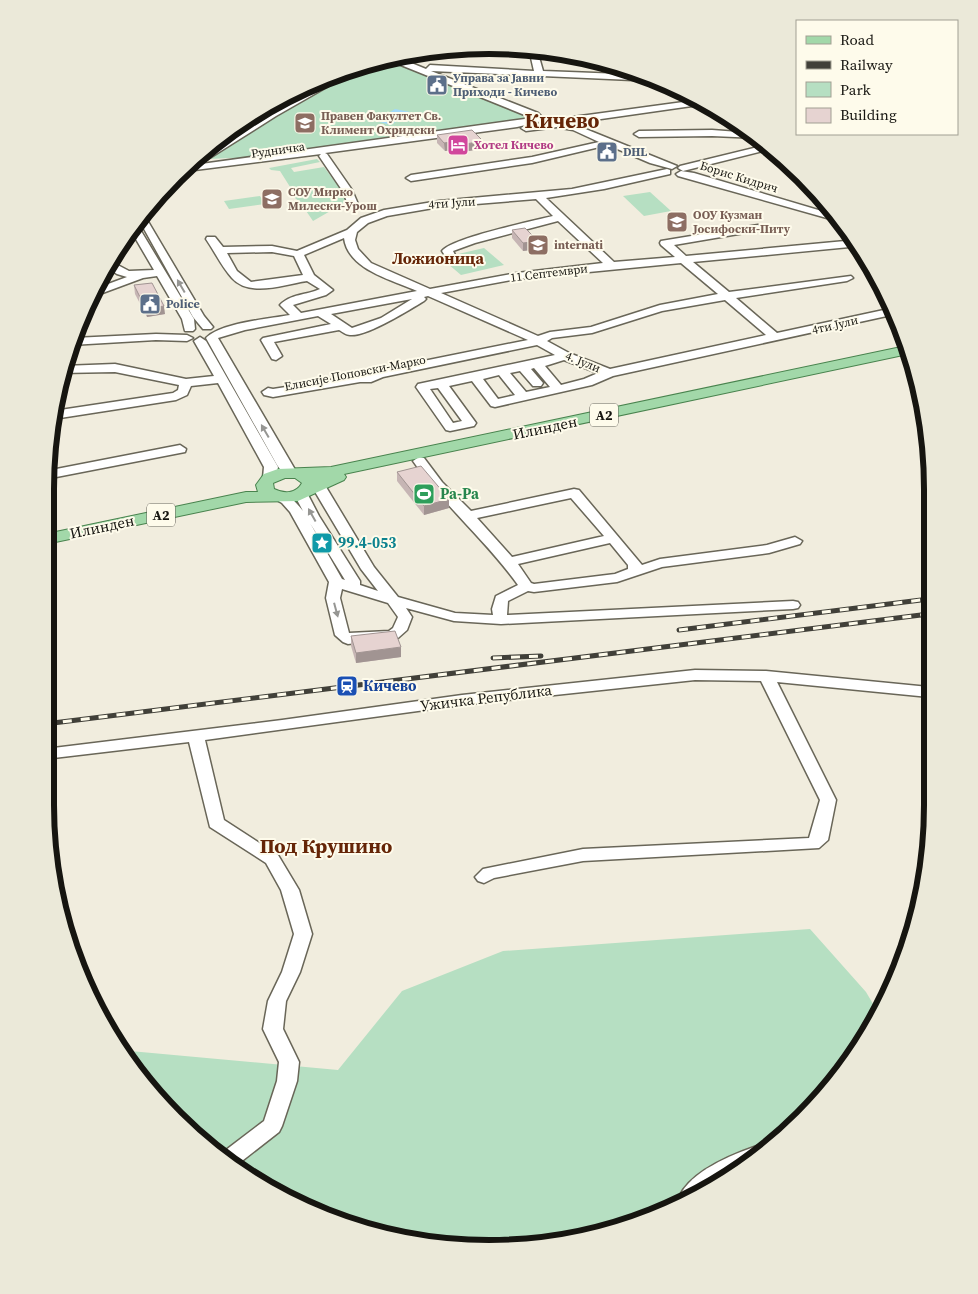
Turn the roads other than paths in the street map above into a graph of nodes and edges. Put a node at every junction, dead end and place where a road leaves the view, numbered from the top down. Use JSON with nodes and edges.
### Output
{"nodes":[{"id":1,"x":534,"y":56,"type":"edge"},
{"id":2,"x":411,"y":61,"type":"edge"},
{"id":3,"x":403,"y":62,"type":"edge"},
{"id":4,"x":427,"y":67,"type":"junction"},
{"id":5,"x":538,"y":74,"type":"junction"},
{"id":6,"x":629,"y":77,"type":"edge"},
{"id":7,"x":689,"y":103,"type":"edge"},
{"id":8,"x":562,"y":121,"type":"junction"},
{"id":9,"x":639,"y":134,"type":"dead end"},
{"id":10,"x":742,"y":135,"type":"edge"},
{"id":11,"x":609,"y":142,"type":"junction"},
{"id":12,"x":760,"y":149,"type":"edge"},
{"id":13,"x":324,"y":156,"type":"junction"},
{"id":14,"x":667,"y":168,"type":"junction"},
{"id":15,"x":194,"y":169,"type":"edge"},
{"id":16,"x":194,"y":169,"type":"edge"},
{"id":17,"x":685,"y":172,"type":"junction"},
{"id":18,"x":187,"y":176,"type":"edge"},
{"id":19,"x":411,"y":178,"type":"dead end"},
{"id":20,"x":538,"y":196,"type":"junction"},
{"id":21,"x":353,"y":204,"type":"dead end"},
{"id":22,"x":827,"y":215,"type":"edge"},
{"id":23,"x":560,"y":217,"type":"junction"},
{"id":24,"x":145,"y":222,"type":"edge"},
{"id":25,"x":758,"y":228,"type":"dead end"},
{"id":26,"x":138,"y":232,"type":"edge"},
{"id":27,"x":350,"y":232,"type":"junction"},
{"id":28,"x":211,"y":238,"type":"dead end"},
{"id":29,"x":848,"y":243,"type":"edge"},
{"id":30,"x":220,"y":250,"type":"junction"},
{"id":31,"x":298,"y":254,"type":"junction"},
{"id":32,"x":450,"y":255,"type":"dead end"},
{"id":33,"x":685,"y":260,"type":"junction"},
{"id":34,"x":612,"y":266,"type":"junction"},
{"id":35,"x":114,"y":268,"type":"edge"},
{"id":36,"x":160,"y":272,"type":"junction"},
{"id":37,"x":546,"y":272,"type":"junction"},
{"id":38,"x":139,"y":276,"type":"junction"},
{"id":39,"x":310,"y":277,"type":"junction"},
{"id":40,"x":847,"y":278,"type":"dead end"},
{"id":41,"x":553,"y":282,"type":"dead end"},
{"id":42,"x":168,"y":284,"type":"junction"},
{"id":43,"x":154,"y":287,"type":"edge"},
{"id":44,"x":102,"y":290,"type":"edge"},
{"id":45,"x":430,"y":294,"type":"junction"},
{"id":46,"x":727,"y":296,"type":"junction"},
{"id":47,"x":321,"y":313,"type":"junction"},
{"id":48,"x":887,"y":313,"type":"edge"},
{"id":49,"x":299,"y":317,"type":"junction"},
{"id":50,"x":341,"y":326,"type":"junction"},
{"id":51,"x":243,"y":327,"type":"junction"},
{"id":52,"x":188,"y":333,"type":"junction"},
{"id":53,"x":209,"y":334,"type":"junction"},
{"id":54,"x":776,"y":338,"type":"junction"},
{"id":55,"x":267,"y":340,"type":"junction"},
{"id":56,"x":537,"y":340,"type":"junction"},
{"id":57,"x":80,"y":342,"type":"edge"},
{"id":58,"x":902,"y":351,"type":"edge"},
{"id":59,"x":276,"y":356,"type":"dead end"},
{"id":60,"x":564,"y":356,"type":"junction"},
{"id":61,"x":903,"y":357,"type":"edge"},
{"id":62,"x":537,"y":364,"type":"junction"},
{"id":63,"x":71,"y":370,"type":"edge"},
{"id":64,"x":609,"y":373,"type":"junction"},
{"id":65,"x":530,"y":375,"type":"junction"},
{"id":66,"x":474,"y":377,"type":"junction"},
{"id":67,"x":222,"y":379,"type":"junction"},
{"id":68,"x":186,"y":384,"type":"junction"},
{"id":69,"x":441,"y":384,"type":"dead end"},
{"id":70,"x":513,"y":384,"type":"junction"},
{"id":71,"x":554,"y":384,"type":"junction"},
{"id":72,"x":60,"y":414,"type":"dead end"},
{"id":73,"x":180,"y":449,"type":"dead end"},
{"id":74,"x":419,"y":460,"type":"junction"},
{"id":75,"x":55,"y":473,"type":"edge"},
{"id":76,"x":295,"y":473,"type":"junction"},
{"id":77,"x":268,"y":480,"type":"junction"},
{"id":78,"x":309,"y":490,"type":"junction"},
{"id":79,"x":277,"y":496,"type":"junction"},
{"id":80,"x":468,"y":516,"type":"junction"},
{"id":81,"x":54,"y":529,"type":"edge"},
{"id":82,"x":54,"y":537,"type":"edge"},
{"id":83,"x":613,"y":538,"type":"junction"},
{"id":84,"x":795,"y":541,"type":"dead end"},
{"id":85,"x":509,"y":562,"type":"junction"},
{"id":86,"x":635,"y":571,"type":"junction"},
{"id":87,"x":336,"y":582,"type":"junction"},
{"id":88,"x":526,"y":586,"type":"junction"},
{"id":89,"x":353,"y":587,"type":"junction"},
{"id":90,"x":393,"y":600,"type":"junction"},
{"id":91,"x":793,"y":605,"type":"dead end"},
{"id":92,"x":500,"y":620,"type":"junction"},
{"id":93,"x":766,"y":676,"type":"junction"},
{"id":94,"x":924,"y":692,"type":"edge"},
{"id":95,"x":196,"y":735,"type":"junction"},
{"id":96,"x":54,"y":753,"type":"edge"},
{"id":97,"x":484,"y":877,"type":"dead end"},
{"id":98,"x":232,"y":1156,"type":"edge"},
{"id":99,"x":739,"y":1161,"type":"edge"},
{"id":100,"x":702,"y":1185,"type":"edge"}],
"edges":[{"from":1,"to":5,"type":"street"},
{"from":2,"to":4,"type":"street"},
{"from":3,"to":15,"type":"street"},
{"from":4,"to":5,"type":"street"},
{"from":4,"to":8,"type":"street"},
{"from":5,"to":6,"type":"street"},
{"from":7,"to":8,"type":"street","name":"Рудничка"},
{"from":8,"to":11,"type":"street"},
{"from":8,"to":13,"type":"street","name":"Рудничка"},
{"from":8,"to":16,"type":"street","name":"Рудничка"},
{"from":9,"to":10,"type":"street"},
{"from":11,"to":14,"type":"street"},
{"from":11,"to":19,"type":"street"},
{"from":12,"to":17,"type":"street"},
{"from":13,"to":18,"type":"street","name":"Рудничка"},
{"from":13,"to":21,"type":"street"},
{"from":14,"to":17,"type":"street"},
{"from":14,"to":20,"type":"street","name":"4ти Јули"},
{"from":17,"to":22,"type":"street","name":"Борис Кидрич"},
{"from":20,"to":23,"type":"street"},
{"from":20,"to":27,"type":"street","name":"4ти Јули"},
{"from":23,"to":32,"type":"street"},
{"from":23,"to":34,"type":"street"},
{"from":53,"to":24,"type":"street","one_way":true},
{"from":25,"to":33,"type":"street"},
{"from":26,"to":36,"type":"street"},
{"from":27,"to":31,"type":"street","name":"4ти Јули"},
{"from":27,"to":45,"type":"street"},
{"from":28,"to":30,"type":"street"},
{"from":29,"to":33,"type":"street","name":"11 Септември"},
{"from":30,"to":31,"type":"street"},
{"from":30,"to":39,"type":"street"},
{"from":31,"to":39,"type":"street"},
{"from":33,"to":34,"type":"street","name":"11 Септември"},
{"from":33,"to":46,"type":"street"},
{"from":34,"to":37,"type":"street","name":"11 Септември"},
{"from":35,"to":38,"type":"street"},
{"from":36,"to":38,"type":"street"},
{"from":36,"to":42,"type":"street"},
{"from":37,"to":41,"type":"street"},
{"from":37,"to":45,"type":"street","name":"11 Септември"},
{"from":38,"to":44,"type":"street"},
{"from":39,"to":49,"type":"street"},
{"from":40,"to":46,"type":"street","name":"Елисије Поповски-Марко"},
{"from":42,"to":43,"type":"street"},
{"from":42,"to":52,"type":"street"},
{"from":45,"to":47,"type":"street","name":"11 Септември"},
{"from":45,"to":50,"type":"street"},
{"from":45,"to":56,"type":"street","name":"4. Јули"},
{"from":46,"to":54,"type":"street"},
{"from":46,"to":56,"type":"street","name":"Елисије Поповски-Марко"},
{"from":47,"to":49,"type":"street","name":"11 Септември"},
{"from":47,"to":50,"type":"street"},
{"from":48,"to":54,"type":"street","name":"4ти Јули"},
{"from":49,"to":51,"type":"street","name":"11 Септември"},
{"from":50,"to":55,"type":"street"},
{"from":51,"to":53,"type":"street","name":"11 Септември"},
{"from":51,"to":55,"type":"street"},
{"from":52,"to":53,"type":"street","name":"11 Септември"},
{"from":52,"to":57,"type":"street"},
{"from":53,"to":67,"type":"street"},
{"from":76,"to":53,"type":"street","one_way":true},
{"from":54,"to":64,"type":"street","name":"4. Јули"},
{"from":55,"to":59,"type":"street"},
{"from":56,"to":56,"type":"street","name":"Елисије Поповски-Марко"},
{"from":56,"to":60,"type":"street","name":"4. Јули"},
{"from":58,"to":76,"type":"main road","name":"Илинден","number":"A2"},
{"from":60,"to":62,"type":"street"},
{"from":60,"to":64,"type":"street","name":"4. Јули"},
{"from":61,"to":74,"type":"main road","name":"Илинден","number":"A2"},
{"from":62,"to":65,"type":"street"},
{"from":62,"to":71,"type":"street"},
{"from":63,"to":68,"type":"street"},
{"from":64,"to":71,"type":"street"},
{"from":65,"to":70,"type":"street"},
{"from":65,"to":70,"type":"street"},
{"from":65,"to":71,"type":"street"},
{"from":66,"to":69,"type":"street"},
{"from":66,"to":70,"type":"street"},
{"from":66,"to":70,"type":"street"},
{"from":67,"to":68,"type":"street"},
{"from":67,"to":77,"type":"street"},
{"from":68,"to":72,"type":"street"},
{"from":70,"to":71,"type":"street"},
{"from":73,"to":75,"type":"street"},
{"from":74,"to":78,"type":"main road","name":"Илинден","number":"A2"},
{"from":74,"to":80,"type":"street"},
{"from":76,"to":77,"type":"main road","name":"Илинден","number":"A2"},
{"from":76,"to":78,"type":"main road"},
{"from":77,"to":79,"type":"main road"},
{"from":77,"to":81,"type":"main road","name":"Илинден","number":"A2"},
{"from":78,"to":79,"type":"main road","name":"Илинден","number":"A2"},
{"from":89,"to":78,"type":"street","one_way":true},
{"from":78,"to":90,"type":"street"},
{"from":79,"to":82,"type":"main road","name":"Илинден","number":"A2"},
{"from":79,"to":87,"type":"street"},
{"from":80,"to":83,"type":"street"},
{"from":80,"to":85,"type":"street"},
{"from":83,"to":85,"type":"street"},
{"from":83,"to":86,"type":"street"},
{"from":84,"to":86,"type":"street"},
{"from":85,"to":88,"type":"street"},
{"from":86,"to":88,"type":"street"},
{"from":87,"to":89,"type":"street"},
{"from":87,"to":90,"type":"street","one_way":true},
{"from":88,"to":92,"type":"street"},
{"from":89,"to":90,"type":"street"},
{"from":90,"to":92,"type":"street"},
{"from":91,"to":92,"type":"street"},
{"from":93,"to":94,"type":"street","name":"Ужичка Република"},
{"from":93,"to":95,"type":"street","name":"Ужичка Република"},
{"from":93,"to":97,"type":"street"},
{"from":95,"to":96,"type":"street","name":"Ужичка Република"},
{"from":95,"to":98,"type":"street"},
{"from":99,"to":100,"type":"street"}]}
